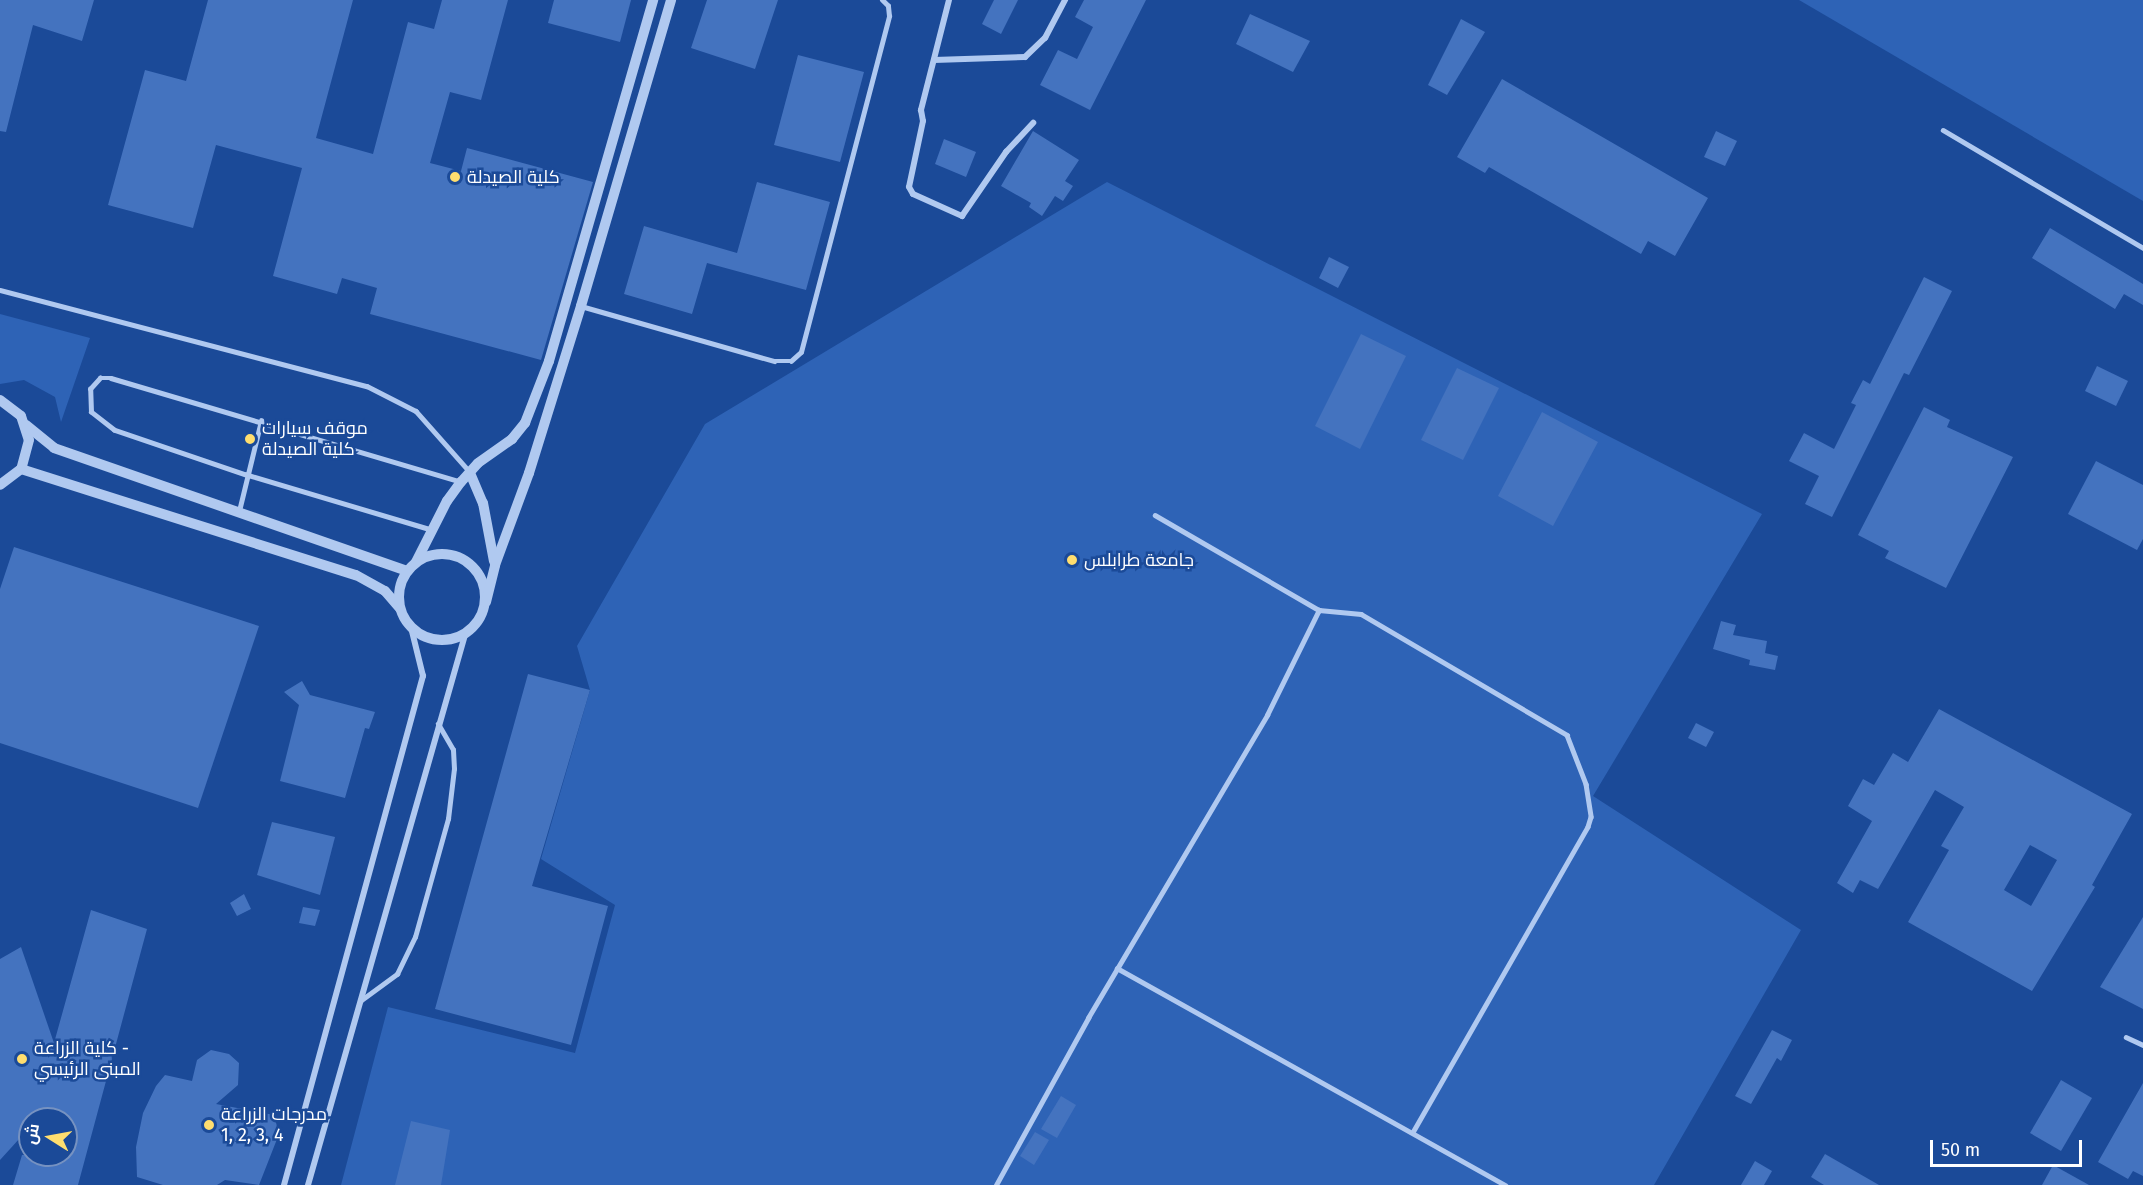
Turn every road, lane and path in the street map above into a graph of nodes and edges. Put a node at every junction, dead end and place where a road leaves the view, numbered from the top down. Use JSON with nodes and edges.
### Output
{"nodes":[{"id":1,"x":653,"y":0,"type":"edge"},
{"id":2,"x":671,"y":0,"type":"edge"},
{"id":3,"x":882,"y":0,"type":"edge"},
{"id":4,"x":949,"y":0,"type":"edge"},
{"id":5,"x":1065,"y":0,"type":"edge"},
{"id":6,"x":934,"y":60,"type":"junction"},
{"id":7,"x":1032,"y":123,"type":"dead end"},
{"id":8,"x":1942,"y":130,"type":"dead end"},
{"id":9,"x":2143,"y":248,"type":"edge"},
{"id":10,"x":0,"y":290,"type":"edge"},
{"id":11,"x":581,"y":306,"type":"junction"},
{"id":12,"x":0,"y":400,"type":"edge"},
{"id":13,"x":261,"y":421,"type":"junction"},
{"id":14,"x":26,"y":425,"type":"junction"},
{"id":15,"x":21,"y":469,"type":"junction"},
{"id":16,"x":470,"y":473,"type":"junction"},
{"id":17,"x":246,"y":475,"type":"junction"},
{"id":18,"x":461,"y":482,"type":"junction"},
{"id":19,"x":0,"y":485,"type":"edge"},
{"id":20,"x":239,"y":511,"type":"junction"},
{"id":21,"x":1155,"y":515,"type":"dead end"},
{"id":22,"x":431,"y":530,"type":"junction"},
{"id":23,"x":416,"y":562,"type":"junction"},
{"id":24,"x":495,"y":565,"type":"junction"},
{"id":25,"x":407,"y":571,"type":"junction"},
{"id":26,"x":486,"y":602,"type":"junction"},
{"id":27,"x":400,"y":608,"type":"junction"},
{"id":28,"x":1319,"y":610,"type":"junction"},
{"id":29,"x":411,"y":627,"type":"junction"},
{"id":30,"x":465,"y":635,"type":"junction"},
{"id":31,"x":437,"y":723,"type":"junction"},
{"id":32,"x":1117,"y":968,"type":"junction"},
{"id":33,"x":360,"y":1001,"type":"junction"},
{"id":34,"x":2126,"y":1037,"type":"dead end"},
{"id":35,"x":2143,"y":1045,"type":"edge"},
{"id":36,"x":1413,"y":1132,"type":"junction"},
{"id":37,"x":284,"y":1185,"type":"edge"},
{"id":38,"x":308,"y":1185,"type":"edge"},
{"id":39,"x":996,"y":1185,"type":"edge"},
{"id":40,"x":1505,"y":1185,"type":"edge"}],
"edges":[{"from":1,"to":16,"type":"street"},
{"from":2,"to":11,"type":"street"},
{"from":3,"to":11,"type":"lane"},
{"from":4,"to":6,"type":"street"},
{"from":5,"to":6,"type":"street"},
{"from":6,"to":7,"type":"street"},
{"from":8,"to":9,"type":"lane"},
{"from":10,"to":16,"type":"lane"},
{"from":11,"to":24,"type":"street"},
{"from":12,"to":14,"type":"street"},
{"from":13,"to":17,"type":"lane"},
{"from":13,"to":17,"type":"lane"},
{"from":13,"to":18,"type":"lane"},
{"from":14,"to":15,"type":"street"},
{"from":14,"to":20,"type":"street"},
{"from":15,"to":19,"type":"street"},
{"from":15,"to":27,"type":"street"},
{"from":16,"to":18,"type":"street"},
{"from":16,"to":24,"type":"street"},
{"from":17,"to":20,"type":"lane"},
{"from":17,"to":22,"type":"lane"},
{"from":18,"to":22,"type":"street"},
{"from":20,"to":25,"type":"street"},
{"from":21,"to":28,"type":"lane"},
{"from":22,"to":23,"type":"street"},
{"from":23,"to":25,"type":"street"},
{"from":23,"to":26,"type":"street"},
{"from":24,"to":26,"type":"street"},
{"from":25,"to":27,"type":"street"},
{"from":26,"to":30,"type":"street"},
{"from":27,"to":29,"type":"street"},
{"from":28,"to":32,"type":"lane"},
{"from":28,"to":36,"type":"lane"},
{"from":29,"to":30,"type":"street"},
{"from":29,"to":37,"type":"street"},
{"from":30,"to":31,"type":"street"},
{"from":31,"to":33,"type":"street"},
{"from":31,"to":33,"type":"lane"},
{"from":32,"to":36,"type":"lane"},
{"from":32,"to":39,"type":"lane"},
{"from":33,"to":38,"type":"street"},
{"from":34,"to":35,"type":"lane"},
{"from":36,"to":40,"type":"lane"}]}
